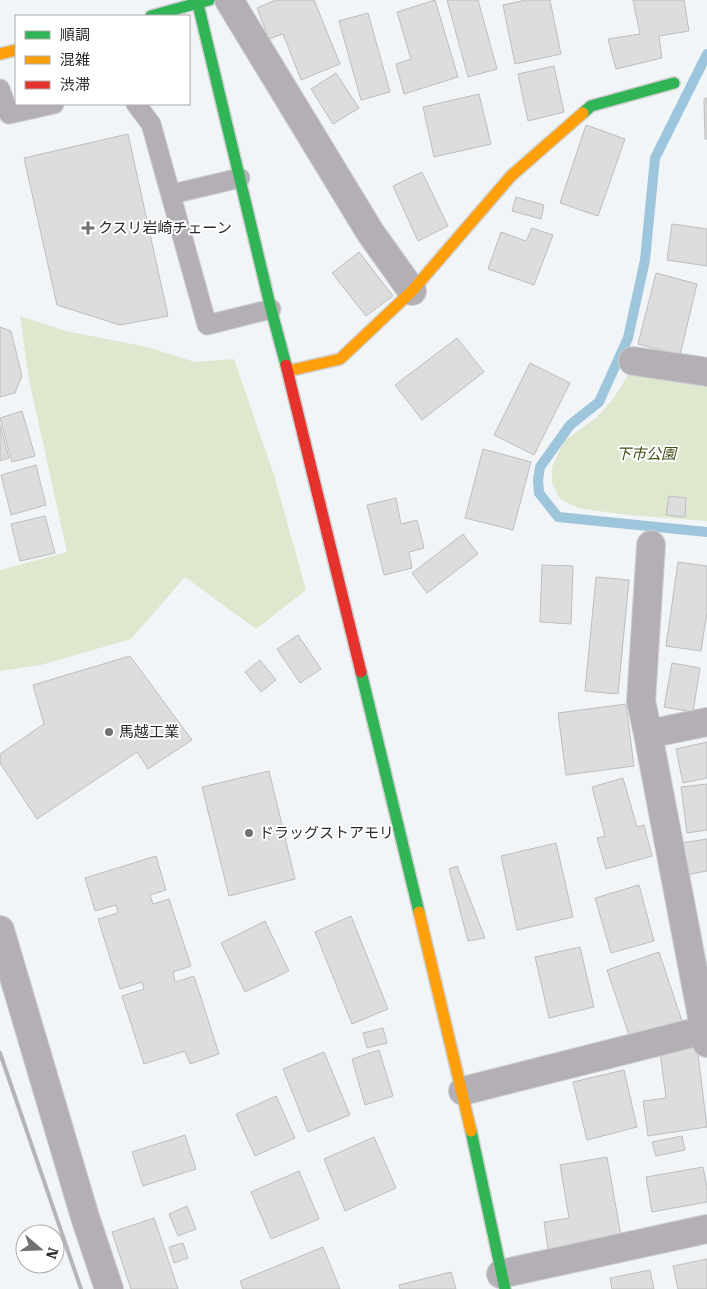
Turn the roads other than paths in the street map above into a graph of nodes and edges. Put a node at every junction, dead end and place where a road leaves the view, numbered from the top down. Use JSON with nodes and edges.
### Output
{"nodes":[{"id":1,"x":210,"y":0,"type":"edge"},
{"id":2,"x":229,"y":0,"type":"edge"},
{"id":3,"x":197,"y":2,"type":"edge"},
{"id":4,"x":154,"y":15,"type":"edge"},
{"id":5,"x":15,"y":50,"type":"edge"},
{"id":6,"x":0,"y":54,"type":"edge"},
{"id":7,"x":674,"y":83,"type":"dead end"},
{"id":8,"x":0,"y":89,"type":"edge"},
{"id":9,"x":50,"y":105,"type":"edge"},
{"id":10,"x":137,"y":105,"type":"edge"},
{"id":11,"x":240,"y":178,"type":"junction"},
{"id":12,"x":172,"y":194,"type":"junction"},
{"id":13,"x":412,"y":291,"type":"junction"},
{"id":14,"x":271,"y":309,"type":"junction"},
{"id":15,"x":633,"y":361,"type":"dead end"},
{"id":16,"x":288,"y":371,"type":"junction"},
{"id":17,"x":707,"y":372,"type":"edge"},
{"id":18,"x":651,"y":545,"type":"dead end"},
{"id":19,"x":707,"y":722,"type":"edge"},
{"id":20,"x":648,"y":734,"type":"junction"},
{"id":21,"x":0,"y":930,"type":"edge"},
{"id":22,"x":698,"y":943,"type":"edge"},
{"id":23,"x":706,"y":1036,"type":"edge"},
{"id":24,"x":463,"y":1091,"type":"junction"},
{"id":25,"x":707,"y":1229,"type":"edge"},
{"id":26,"x":503,"y":1282,"type":"edge"},
{"id":27,"x":109,"y":1289,"type":"edge"}],
"edges":[{"from":1,"to":3,"type":"street"},
{"from":2,"to":13,"type":"street"},
{"from":3,"to":4,"type":"street"},
{"from":3,"to":11,"type":"street"},
{"from":5,"to":6,"type":"street"},
{"from":7,"to":13,"type":"street"},
{"from":8,"to":9,"type":"lane"},
{"from":10,"to":12,"type":"lane"},
{"from":11,"to":12,"type":"lane"},
{"from":11,"to":14,"type":"street"},
{"from":12,"to":14,"type":"lane"},
{"from":13,"to":16,"type":"street"},
{"from":14,"to":16,"type":"street"},
{"from":15,"to":17,"type":"street"},
{"from":16,"to":24,"type":"street"},
{"from":18,"to":20,"type":"street"},
{"from":19,"to":20,"type":"street"},
{"from":20,"to":22,"type":"street"},
{"from":21,"to":27,"type":"street"},
{"from":22,"to":23,"type":"street"},
{"from":23,"to":24,"type":"street"},
{"from":24,"to":26,"type":"street"},
{"from":25,"to":26,"type":"street"}]}
